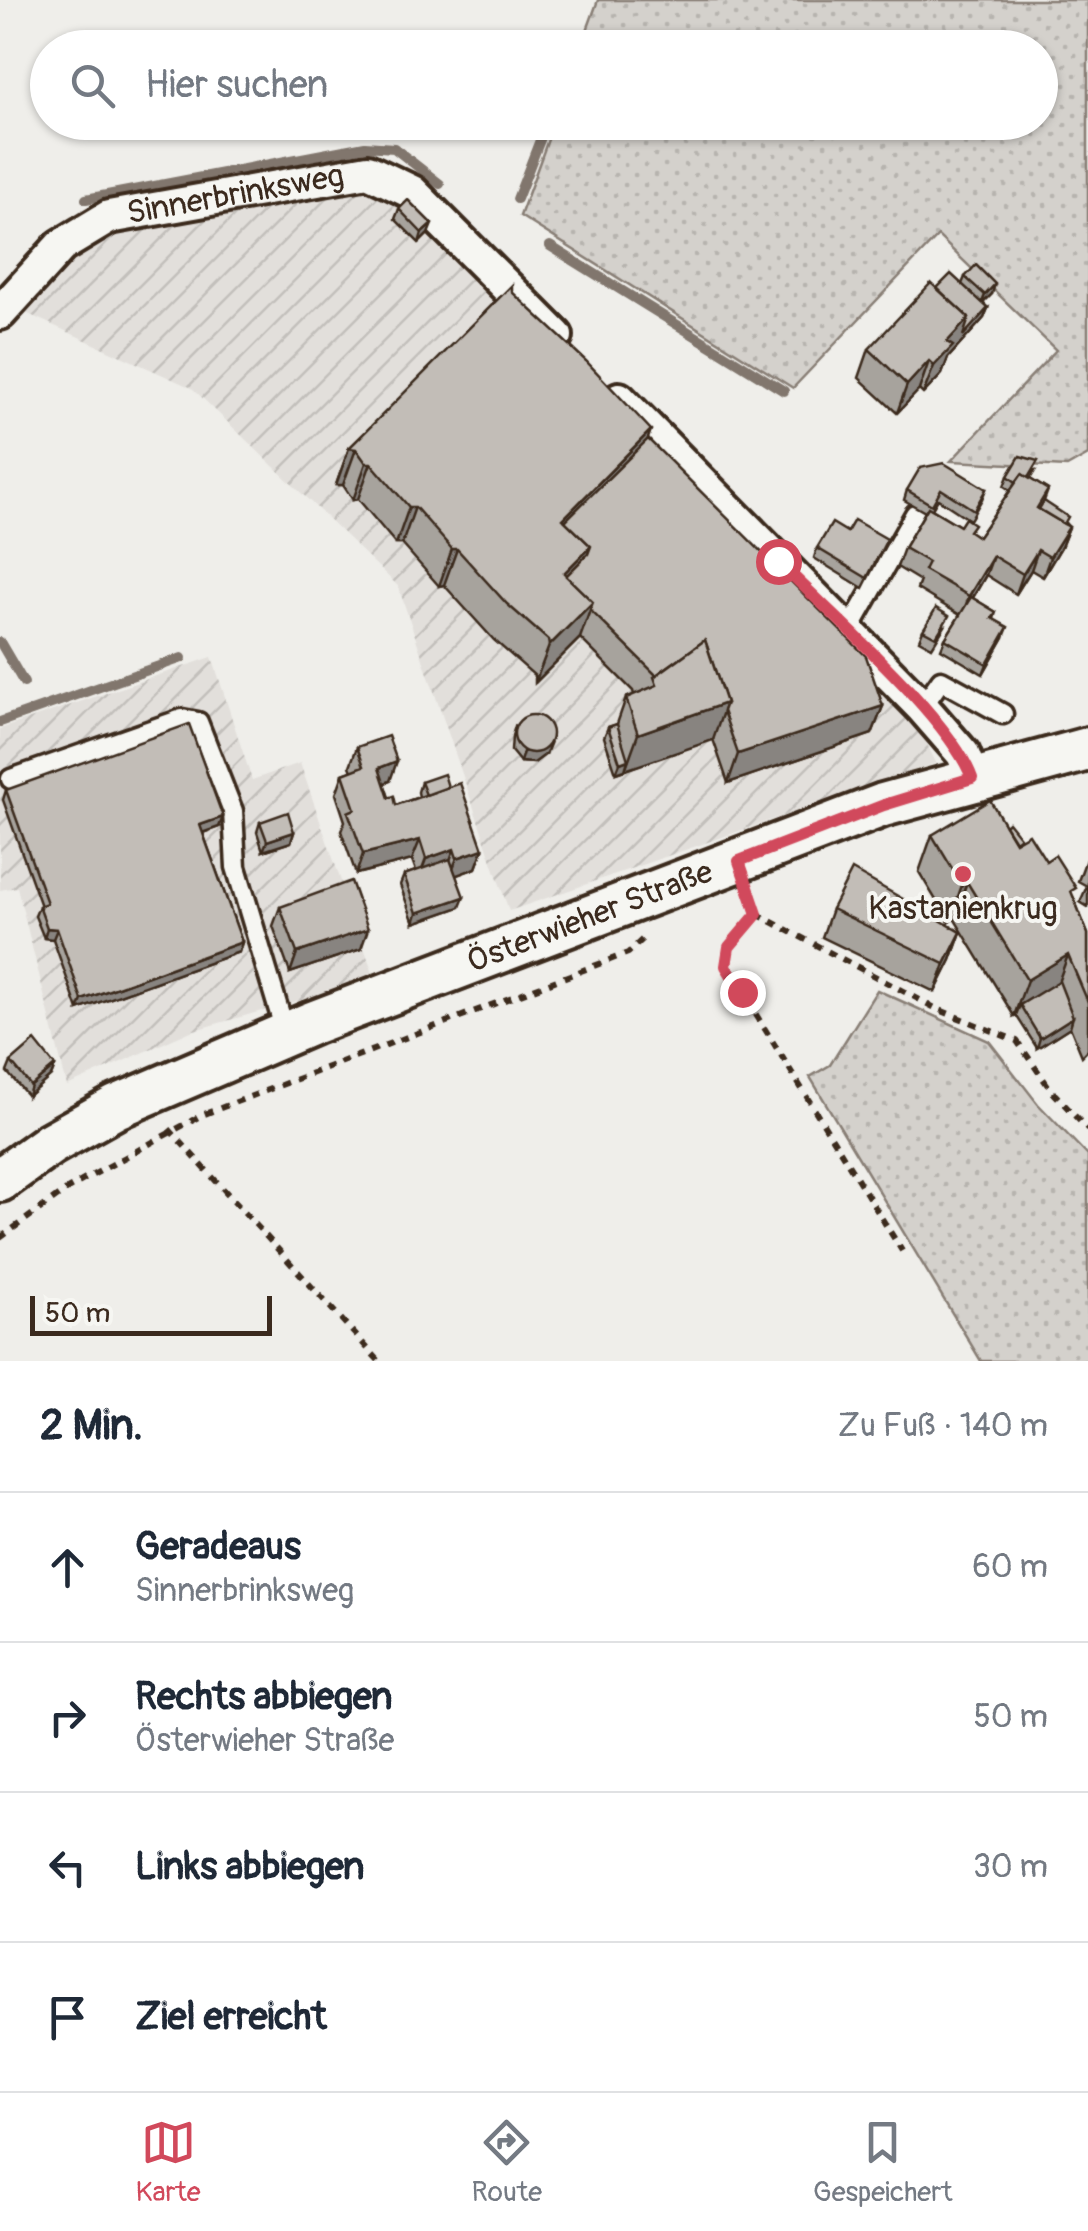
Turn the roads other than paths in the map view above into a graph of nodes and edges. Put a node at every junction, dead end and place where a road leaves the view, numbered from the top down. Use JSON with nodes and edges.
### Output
{"nodes":[{"id":1,"x":0,"y":313,"type":"edge"},
{"id":2,"x":573,"y":354,"type":"edge"},
{"id":3,"x":600,"y":381,"type":"edge"},
{"id":4,"x":916,"y":514,"type":"dead end"},
{"id":5,"x":848,"y":632,"type":"junction"},
{"id":6,"x":922,"y":707,"type":"junction"},
{"id":7,"x":1003,"y":714,"type":"dead end"},
{"id":8,"x":1088,"y":749,"type":"edge"},
{"id":9,"x":12,"y":778,"type":"dead end"},
{"id":10,"x":972,"y":778,"type":"junction"},
{"id":11,"x":376,"y":1000,"type":"junction"},
{"id":12,"x":282,"y":1020,"type":"junction"},
{"id":13,"x":0,"y":1151,"type":"edge"},
{"id":14,"x":0,"y":1180,"type":"edge"}],
"edges":[{"from":1,"to":2,"type":"street","name":"Sinnerbrinksweg"},
{"from":3,"to":5,"type":"street"},
{"from":4,"to":5,"type":"lane"},
{"from":5,"to":6,"type":"street"},
{"from":6,"to":7,"type":"lane"},
{"from":6,"to":10,"type":"street"},
{"from":8,"to":10,"type":"street","name":"Österwieher Straße"},
{"from":9,"to":12,"type":"lane"},
{"from":10,"to":11,"type":"street","name":"Österwieher Straße"},
{"from":11,"to":12,"type":"street","name":"Österwieher Straße"},
{"from":11,"to":14,"type":"street","name":"Österwieher Straße"},
{"from":12,"to":13,"type":"street","name":"Österwieher Straße"}]}
